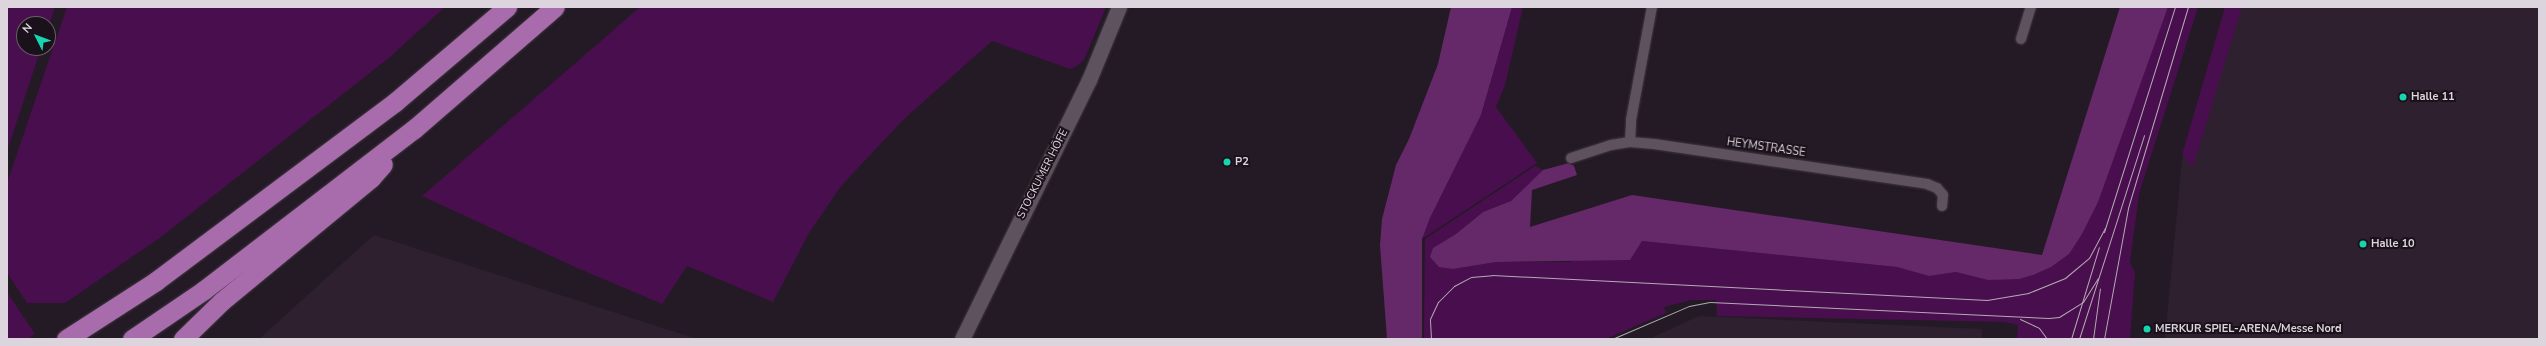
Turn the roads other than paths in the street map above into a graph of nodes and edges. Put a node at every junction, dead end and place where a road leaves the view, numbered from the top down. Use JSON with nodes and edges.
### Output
{"nodes":[{"id":1,"x":507,"y":7,"type":"edge"},
{"id":2,"x":555,"y":7,"type":"edge"},
{"id":3,"x":1119,"y":7,"type":"edge"},
{"id":4,"x":1652,"y":7,"type":"edge"},
{"id":5,"x":2031,"y":7,"type":"edge"},
{"id":6,"x":2021,"y":39,"type":"dead end"},
{"id":7,"x":414,"y":129,"type":"junction"},
{"id":8,"x":1630,"y":142,"type":"junction"},
{"id":9,"x":1571,"y":158,"type":"dead end"},
{"id":10,"x":1942,"y":206,"type":"dead end"},
{"id":11,"x":66,"y":339,"type":"edge"},
{"id":12,"x":132,"y":339,"type":"edge"},
{"id":13,"x":183,"y":339,"type":"edge"},
{"id":14,"x":962,"y":339,"type":"edge"}],
"edges":[{"from":1,"to":11,"type":"highway"},
{"from":2,"to":7,"type":"highway"},
{"from":3,"to":14,"type":"street","name":"STOCKUMER HÖFE"},
{"from":4,"to":8,"type":"street"},
{"from":5,"to":6,"type":"street"},
{"from":7,"to":12,"type":"highway"},
{"from":7,"to":13,"type":"highway"},
{"from":8,"to":9,"type":"street","name":"HEYMSTRASSE"},
{"from":8,"to":10,"type":"street","name":"HEYMSTRASSE"}]}
